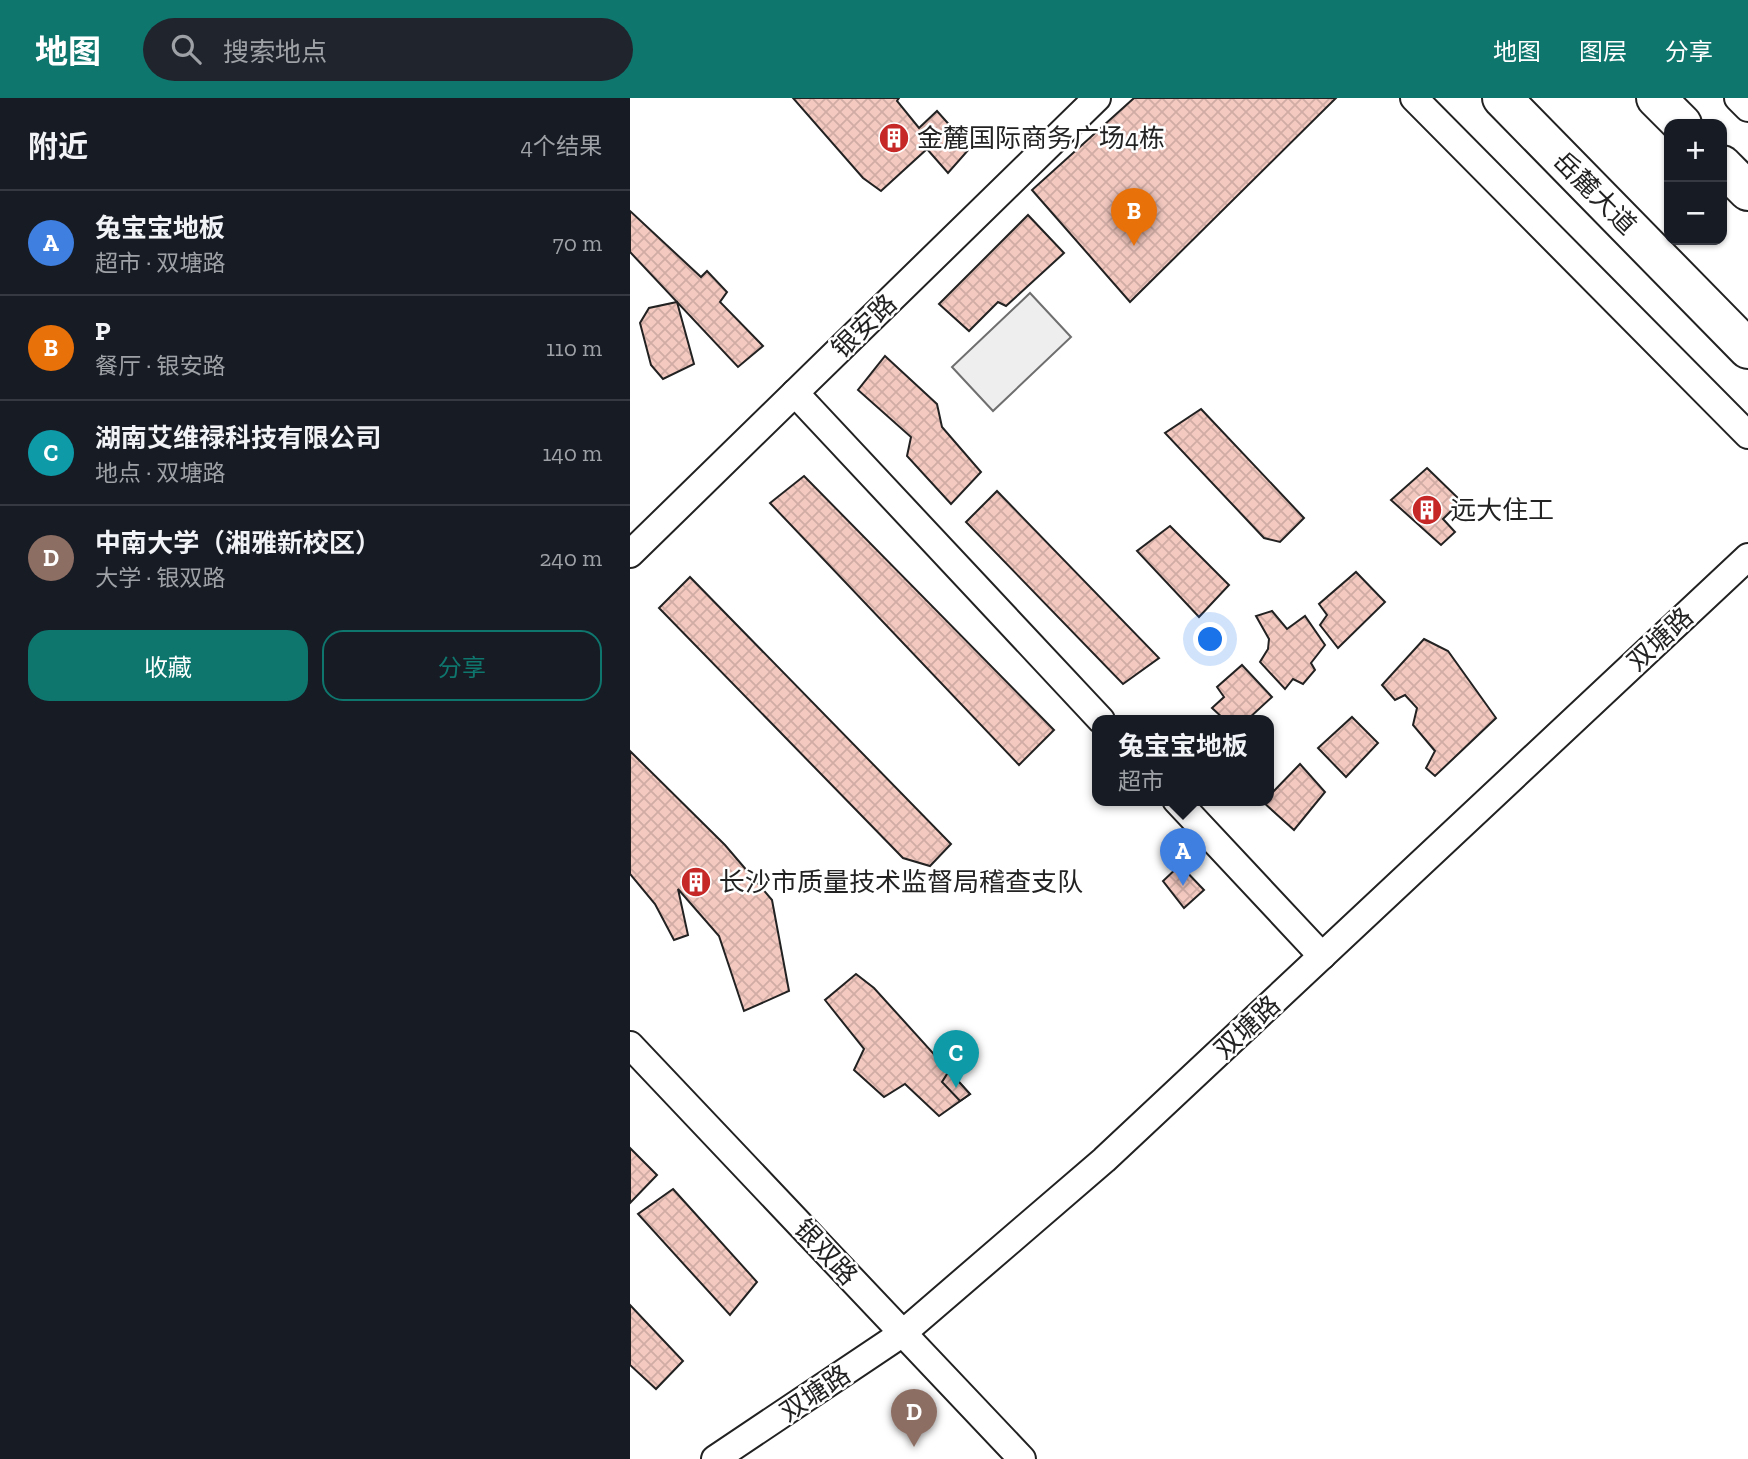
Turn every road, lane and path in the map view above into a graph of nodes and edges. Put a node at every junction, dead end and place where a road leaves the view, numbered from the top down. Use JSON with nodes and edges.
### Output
{"nodes":[{"id":1,"x":1097,"y":98,"type":"edge"},
{"id":2,"x":1413,"y":98,"type":"edge"},
{"id":3,"x":1502,"y":98,"type":"edge"},
{"id":4,"x":1656,"y":98,"type":"edge"},
{"id":5,"x":1738,"y":98,"type":"edge"},
{"id":6,"x":1748,"y":108,"type":"edge"},
{"id":7,"x":1677,"y":119,"type":"edge"},
{"id":8,"x":1727,"y":170,"type":"edge"},
{"id":9,"x":1748,"y":191,"type":"edge"},
{"id":10,"x":1748,"y":349,"type":"edge"},
{"id":11,"x":795,"y":393,"type":"junction"},
{"id":12,"x":1748,"y":435,"type":"edge"},
{"id":13,"x":630,"y":554,"type":"edge"},
{"id":14,"x":1748,"y":557,"type":"edge"},
{"id":15,"x":1096,"y":715,"type":"edge"},
{"id":16,"x":1182,"y":806,"type":"edge"},
{"id":17,"x":1322,"y":956,"type":"junction"},
{"id":18,"x":630,"y":1045,"type":"edge"},
{"id":19,"x":903,"y":1333,"type":"junction"},
{"id":20,"x":715,"y":1459,"type":"edge"},
{"id":21,"x":1022,"y":1459,"type":"edge"}],
"edges":[{"from":1,"to":11,"type":"street","name":"银安路"},
{"from":2,"to":12,"type":"street"},
{"from":3,"to":10,"type":"highway","name":"岳麓大道"},
{"from":4,"to":7,"type":"highway"},
{"from":5,"to":6,"type":"street"},
{"from":8,"to":9,"type":"highway"},
{"from":11,"to":13,"type":"street","name":"银安路"},
{"from":11,"to":15,"type":"street"},
{"from":14,"to":17,"type":"street","name":"双塘路"},
{"from":16,"to":17,"type":"street"},
{"from":17,"to":19,"type":"street","name":"双塘路"},
{"from":18,"to":19,"type":"street","name":"银双路"},
{"from":19,"to":20,"type":"street","name":"双塘路"},
{"from":19,"to":21,"type":"street","name":"银双路"}]}
